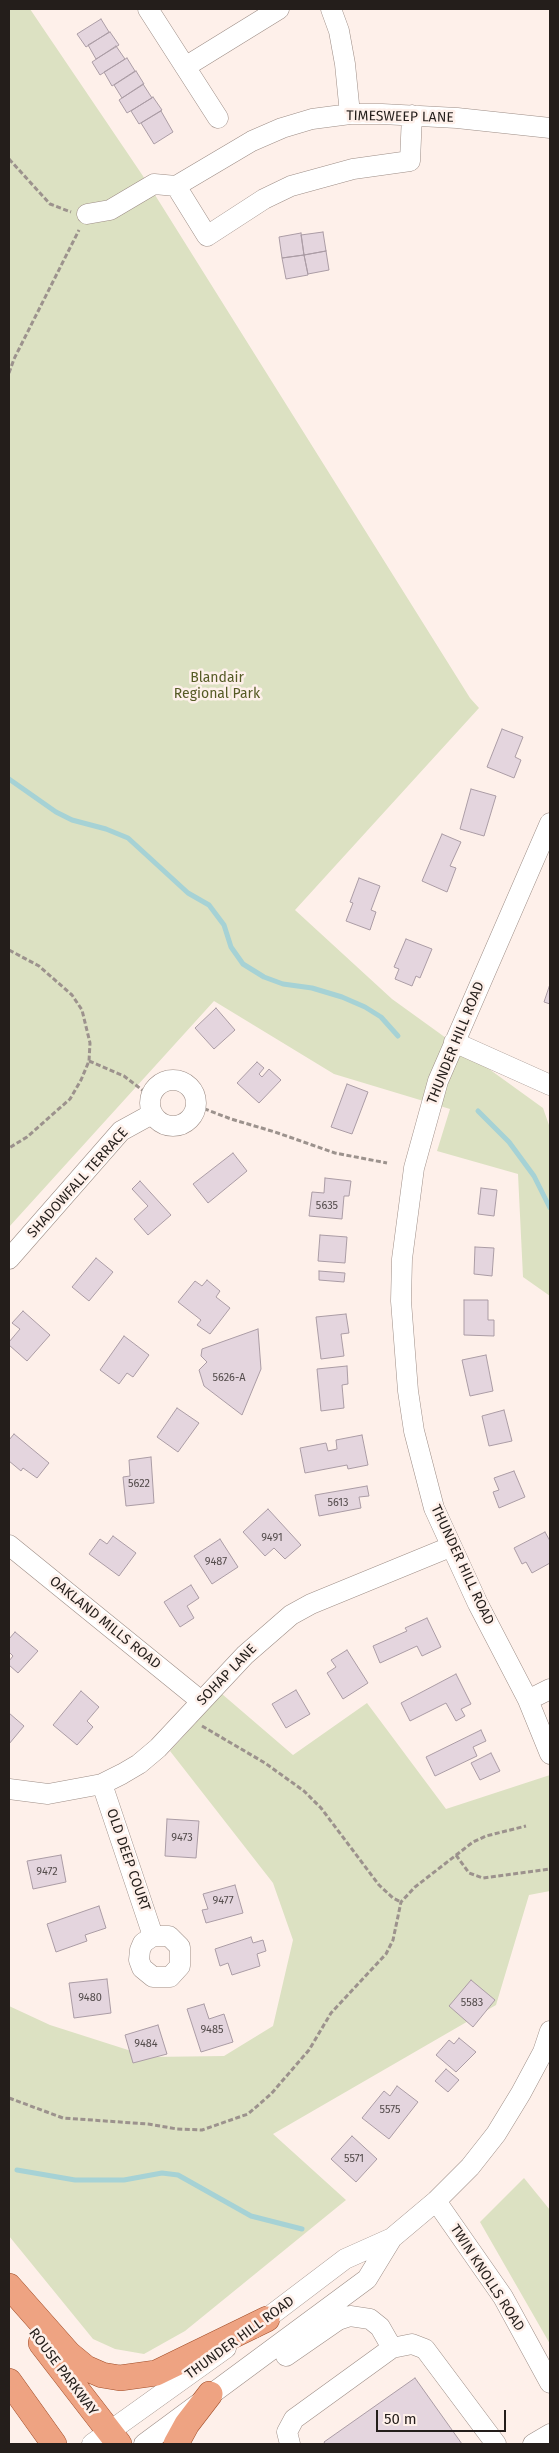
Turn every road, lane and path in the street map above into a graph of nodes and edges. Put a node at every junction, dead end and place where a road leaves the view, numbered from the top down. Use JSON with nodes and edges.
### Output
{"nodes":[{"id":1,"x":148,"y":9,"type":"edge"},
{"id":2,"x":279,"y":9,"type":"edge"},
{"id":3,"x":332,"y":9,"type":"edge"},
{"id":4,"x":186,"y":67,"type":"junction"},
{"id":5,"x":350,"y":114,"type":"junction"},
{"id":6,"x":412,"y":115,"type":"junction"},
{"id":7,"x":218,"y":118,"type":"dead end"},
{"id":8,"x":550,"y":128,"type":"edge"},
{"id":9,"x":9,"y":159,"type":"edge"},
{"id":10,"x":176,"y":186,"type":"junction"},
{"id":11,"x":87,"y":214,"type":"junction"},
{"id":12,"x":9,"y":373,"type":"edge"},
{"id":13,"x":550,"y":823,"type":"edge"},
{"id":14,"x":9,"y":950,"type":"edge"},
{"id":15,"x":454,"y":1042,"type":"junction"},
{"id":16,"x":89,"y":1061,"type":"junction"},
{"id":17,"x":550,"y":1085,"type":"edge"},
{"id":18,"x":151,"y":1105,"type":"junction"},
{"id":19,"x":197,"y":1106,"type":"junction"},
{"id":20,"x":9,"y":1148,"type":"edge"},
{"id":21,"x":387,"y":1163,"type":"dead end"},
{"id":22,"x":9,"y":1259,"type":"edge"},
{"id":23,"x":9,"y":1545,"type":"edge"},
{"id":24,"x":450,"y":1547,"type":"junction"},
{"id":25,"x":550,"y":1689,"type":"edge"},
{"id":26,"x":528,"y":1700,"type":"junction"},
{"id":27,"x":201,"y":1701,"type":"junction"},
{"id":28,"x":187,"y":1716,"type":"junction"},
{"id":29,"x":550,"y":1754,"type":"edge"},
{"id":30,"x":102,"y":1784,"type":"junction"},
{"id":31,"x":9,"y":1789,"type":"edge"},
{"id":32,"x":526,"y":1826,"type":"dead end"},
{"id":33,"x":456,"y":1856,"type":"junction"},
{"id":34,"x":550,"y":1869,"type":"edge"},
{"id":35,"x":401,"y":1902,"type":"junction"},
{"id":36,"x":153,"y":1936,"type":"dead end"},
{"id":37,"x":550,"y":2031,"type":"edge"},
{"id":38,"x":9,"y":2098,"type":"edge"},
{"id":39,"x":436,"y":2201,"type":"junction"},
{"id":40,"x":392,"y":2238,"type":"junction"},
{"id":41,"x":9,"y":2286,"type":"edge"},
{"id":42,"x":9,"y":2299,"type":"edge"},
{"id":43,"x":266,"y":2319,"type":"junction"},
{"id":44,"x":392,"y":2348,"type":"junction"},
{"id":45,"x":232,"y":2380,"type":"junction"},
{"id":46,"x":9,"y":2381,"type":"edge"},
{"id":47,"x":550,"y":2383,"type":"edge"},
{"id":48,"x":210,"y":2394,"type":"junction"},
{"id":49,"x":550,"y":2434,"type":"edge"},
{"id":50,"x":107,"y":2440,"type":"edge"},
{"id":51,"x":54,"y":2444,"type":"edge"},
{"id":52,"x":144,"y":2444,"type":"edge"},
{"id":53,"x":176,"y":2444,"type":"edge"},
{"id":54,"x":290,"y":2444,"type":"edge"},
{"id":55,"x":496,"y":2444,"type":"edge"},
{"id":56,"x":533,"y":2444,"type":"edge"}],
"edges":[{"from":1,"to":4,"type":"street"},
{"from":2,"to":4,"type":"street"},
{"from":3,"to":5,"type":"street"},
{"from":4,"to":7,"type":"street"},
{"from":5,"to":6,"type":"street","name":"TIMESWEEP LANE"},
{"from":5,"to":10,"type":"street","name":"TIMESWEEP LANE"},
{"from":6,"to":8,"type":"street","name":"TIMESWEEP LANE"},
{"from":6,"to":10,"type":"street"},
{"from":9,"to":11,"type":"path"},
{"from":10,"to":11,"type":"street"},
{"from":11,"to":12,"type":"path"},
{"from":13,"to":15,"type":"street","name":"THUNDER HILL ROAD"},
{"from":14,"to":16,"type":"path"},
{"from":15,"to":17,"type":"street"},
{"from":15,"to":24,"type":"street","name":"THUNDER HILL ROAD"},
{"from":16,"to":18,"type":"path"},
{"from":16,"to":20,"type":"path"},
{"from":18,"to":19,"type":"street"},
{"from":18,"to":19,"type":"street","name":"SHADOWFALL TERRACE"},
{"from":18,"to":22,"type":"street","name":"SHADOWFALL TERRACE"},
{"from":19,"to":21,"type":"path"},
{"from":23,"to":27,"type":"street","name":"OAKLAND MILLS ROAD"},
{"from":24,"to":26,"type":"street","name":"THUNDER HILL ROAD"},
{"from":24,"to":27,"type":"street","name":"SOHAP LANE"},
{"from":25,"to":26,"type":"street"},
{"from":26,"to":29,"type":"street","name":"THUNDER HILL ROAD"},
{"from":27,"to":28,"type":"street","name":"SOHAP LANE"},
{"from":28,"to":30,"type":"street","name":"SOHAP LANE"},
{"from":28,"to":35,"type":"path"},
{"from":30,"to":31,"type":"street","name":"SOHAP LANE"},
{"from":30,"to":36,"type":"street","name":"OLD DEEP COURT"},
{"from":32,"to":33,"type":"path"},
{"from":33,"to":34,"type":"path"},
{"from":33,"to":35,"type":"path"},
{"from":35,"to":38,"type":"path"},
{"from":37,"to":39,"type":"street","name":"THUNDER HILL ROAD"},
{"from":39,"to":40,"type":"street","name":"THUNDER HILL ROAD"},
{"from":39,"to":47,"type":"street","name":"TWIN KNOLLS ROAD"},
{"from":40,"to":43,"type":"street","name":"THUNDER HILL ROAD"},
{"from":40,"to":45,"type":"street","name":"THUNDER HILL ROAD"},
{"from":41,"to":43,"type":"main road"},
{"from":42,"to":50,"type":"main road","name":"ROUSE PARKWAY"},
{"from":43,"to":50,"type":"street","name":"THUNDER HILL ROAD"},
{"from":44,"to":45,"type":"street"},
{"from":44,"to":54,"type":"street"},
{"from":44,"to":55,"type":"street"},
{"from":45,"to":48,"type":"street","name":"THUNDER HILL ROAD"},
{"from":46,"to":51,"type":"main road"},
{"from":48,"to":52,"type":"street","name":"THUNDER HILL ROAD"},
{"from":48,"to":53,"type":"main road"},
{"from":49,"to":56,"type":"street"}]}
